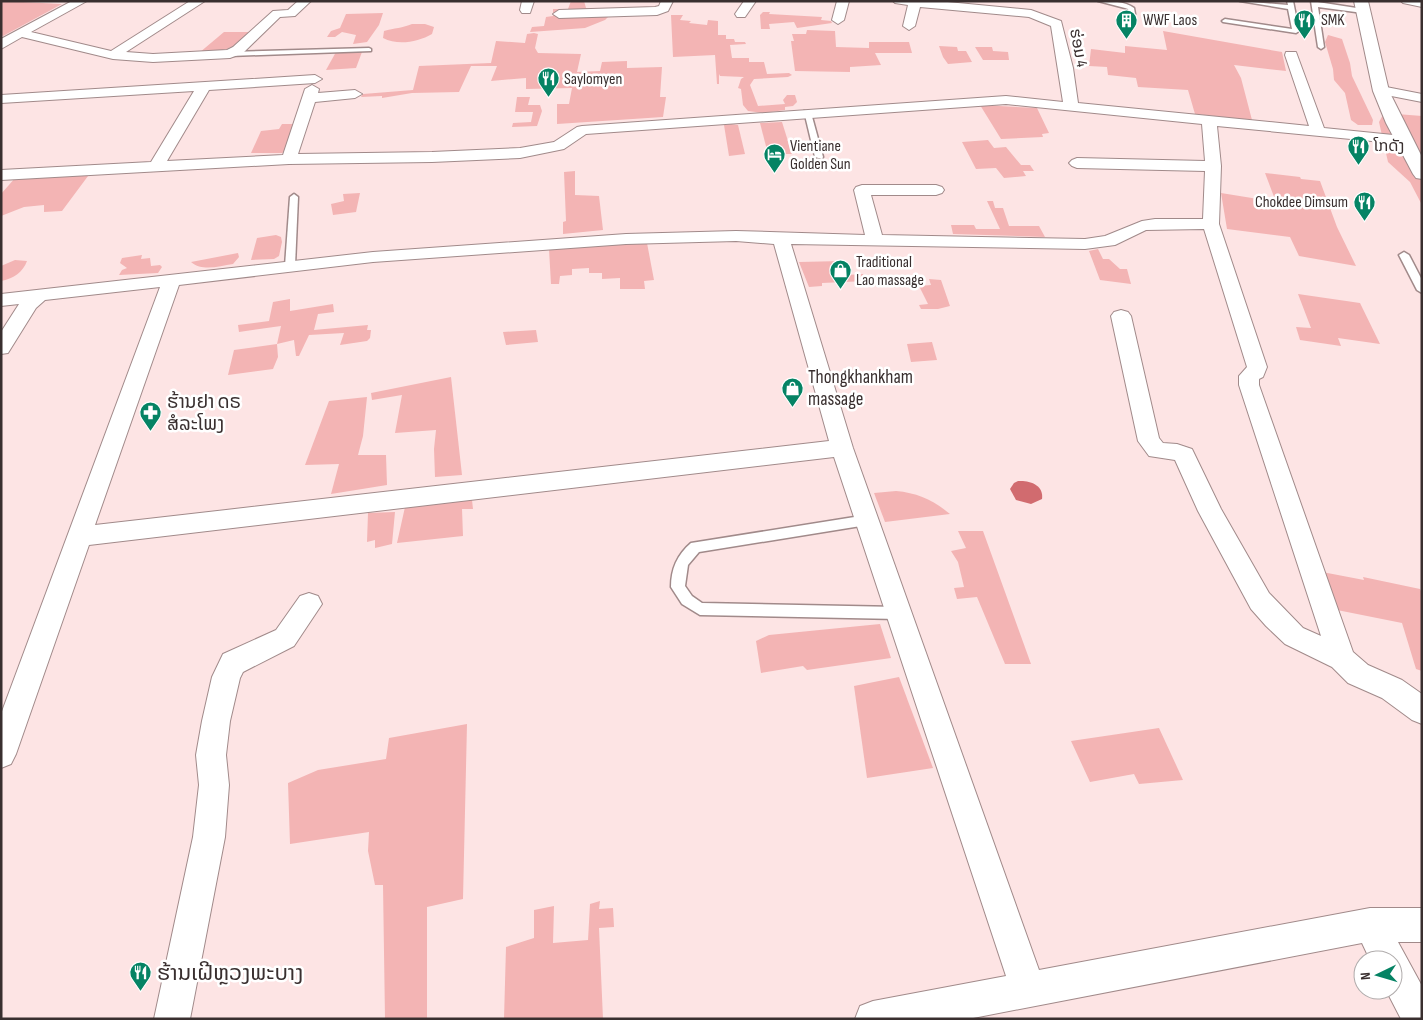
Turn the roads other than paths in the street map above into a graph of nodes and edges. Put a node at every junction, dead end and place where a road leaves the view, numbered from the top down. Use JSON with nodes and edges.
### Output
{"nodes":[{"id":1,"x":81,"y":1,"type":"edge"},
{"id":2,"x":200,"y":1,"type":"edge"},
{"id":3,"x":305,"y":1,"type":"edge"},
{"id":4,"x":667,"y":1,"type":"edge"},
{"id":5,"x":750,"y":1,"type":"edge"},
{"id":6,"x":843,"y":1,"type":"edge"},
{"id":7,"x":899,"y":1,"type":"edge"},
{"id":8,"x":1101,"y":1,"type":"edge"},
{"id":9,"x":1243,"y":1,"type":"edge"},
{"id":10,"x":1407,"y":1,"type":"edge"},
{"id":11,"x":914,"y":3,"type":"junction"},
{"id":12,"x":1314,"y":3,"type":"edge"},
{"id":13,"x":1290,"y":4,"type":"edge"},
{"id":14,"x":1422,"y":4,"type":"edge"},
{"id":15,"x":1362,"y":6,"type":"edge"},
{"id":16,"x":1031,"y":8,"type":"edge"},
{"id":17,"x":559,"y":14,"type":"dead end"},
{"id":18,"x":741,"y":14,"type":"dead end"},
{"id":19,"x":1132,"y":14,"type":"dead end"},
{"id":20,"x":838,"y":20,"type":"dead end"},
{"id":21,"x":1225,"y":21,"type":"dead end"},
{"id":22,"x":909,"y":26,"type":"dead end"},
{"id":23,"x":8,"y":39,"type":"edge"},
{"id":24,"x":1321,"y":47,"type":"dead end"},
{"id":25,"x":370,"y":50,"type":"dead end"},
{"id":26,"x":230,"y":54,"type":"junction"},
{"id":27,"x":113,"y":55,"type":"junction"},
{"id":28,"x":1291,"y":55,"type":"dead end"},
{"id":29,"x":204,"y":86,"type":"junction"},
{"id":30,"x":312,"y":89,"type":"junction"},
{"id":31,"x":1381,"y":90,"type":"junction"},
{"id":32,"x":355,"y":94,"type":"dead end"},
{"id":33,"x":1422,"y":98,"type":"edge"},
{"id":34,"x":1,"y":100,"type":"edge"},
{"id":35,"x":1071,"y":107,"type":"junction"},
{"id":36,"x":806,"y":113,"type":"junction"},
{"id":37,"x":1209,"y":121,"type":"junction"},
{"id":38,"x":1318,"y":132,"type":"junction"},
{"id":39,"x":1403,"y":140,"type":"junction"},
{"id":40,"x":819,"y":157,"type":"dead end"},
{"id":41,"x":289,"y":159,"type":"junction"},
{"id":42,"x":1077,"y":163,"type":"dead end"},
{"id":43,"x":157,"y":165,"type":"junction"},
{"id":44,"x":1213,"y":166,"type":"junction"},
{"id":45,"x":1422,"y":174,"type":"edge"},
{"id":46,"x":5,"y":178,"type":"edge"},
{"id":47,"x":936,"y":190,"type":"dead end"},
{"id":48,"x":294,"y":197,"type":"dead end"},
{"id":49,"x":1211,"y":224,"type":"junction"},
{"id":50,"x":780,"y":239,"type":"junction"},
{"id":51,"x":875,"y":240,"type":"junction"},
{"id":52,"x":1404,"y":255,"type":"dead end"},
{"id":53,"x":290,"y":266,"type":"junction"},
{"id":54,"x":171,"y":281,"type":"junction"},
{"id":55,"x":1422,"y":290,"type":"edge"},
{"id":56,"x":37,"y":298,"type":"junction"},
{"id":57,"x":1,"y":300,"type":"edge"},
{"id":58,"x":1121,"y":316,"type":"dead end"},
{"id":59,"x":1,"y":348,"type":"edge"},
{"id":60,"x":842,"y":448,"type":"junction"},
{"id":61,"x":866,"y":520,"type":"junction"},
{"id":62,"x":80,"y":536,"type":"junction"},
{"id":63,"x":309,"y":604,"type":"dead end"},
{"id":64,"x":898,"y":613,"type":"junction"},
{"id":65,"x":1342,"y":659,"type":"junction"},
{"id":66,"x":1422,"y":711,"type":"edge"},
{"id":67,"x":1,"y":754,"type":"edge"},
{"id":68,"x":1370,"y":925,"type":"junction"},
{"id":69,"x":1422,"y":925,"type":"edge"},
{"id":70,"x":1384,"y":950,"type":"edge"},
{"id":71,"x":1403,"y":987,"type":"edge"},
{"id":72,"x":1028,"y":989,"type":"junction"},
{"id":73,"x":172,"y":1019,"type":"edge"},
{"id":74,"x":873,"y":1019,"type":"edge"},
{"id":75,"x":1420,"y":1019,"type":"edge"}],
"edges":[{"from":1,"to":23,"type":"street"},
{"from":2,"to":27,"type":"street"},
{"from":3,"to":26,"type":"street"},
{"from":4,"to":17,"type":"street"},
{"from":5,"to":18,"type":"street"},
{"from":6,"to":20,"type":"street"},
{"from":7,"to":11,"type":"street"},
{"from":8,"to":19,"type":"lane"},
{"from":9,"to":13,"type":"lane"},
{"from":10,"to":14,"type":"street"},
{"from":11,"to":16,"type":"street"},
{"from":11,"to":22,"type":"street"},
{"from":12,"to":15,"type":"lane"},
{"from":12,"to":24,"type":"lane"},
{"from":13,"to":21,"type":"lane"},
{"from":15,"to":31,"type":"street"},
{"from":16,"to":35,"type":"street","name":"ຮ່ອມ 4"},
{"from":23,"to":27,"type":"street"},
{"from":25,"to":26,"type":"lane"},
{"from":26,"to":27,"type":"street"},
{"from":28,"to":38,"type":"street"},
{"from":29,"to":30,"type":"street"},
{"from":29,"to":34,"type":"street"},
{"from":29,"to":43,"type":"street"},
{"from":30,"to":32,"type":"street"},
{"from":30,"to":41,"type":"street"},
{"from":31,"to":33,"type":"street"},
{"from":31,"to":39,"type":"street"},
{"from":35,"to":36,"type":"street"},
{"from":35,"to":37,"type":"street"},
{"from":36,"to":40,"type":"lane"},
{"from":36,"to":41,"type":"street"},
{"from":37,"to":38,"type":"street"},
{"from":37,"to":44,"type":"street"},
{"from":38,"to":39,"type":"street"},
{"from":39,"to":45,"type":"street"},
{"from":41,"to":43,"type":"street"},
{"from":42,"to":44,"type":"street"},
{"from":43,"to":46,"type":"street"},
{"from":44,"to":49,"type":"street"},
{"from":47,"to":51,"type":"street"},
{"from":48,"to":53,"type":"lane"},
{"from":49,"to":51,"type":"street"},
{"from":49,"to":65,"type":"street"},
{"from":50,"to":51,"type":"street"},
{"from":50,"to":53,"type":"street"},
{"from":50,"to":60,"type":"street"},
{"from":52,"to":55,"type":"lane"},
{"from":53,"to":54,"type":"street"},
{"from":54,"to":56,"type":"street"},
{"from":54,"to":62,"type":"street"},
{"from":56,"to":57,"type":"street"},
{"from":56,"to":59,"type":"street"},
{"from":58,"to":65,"type":"street"},
{"from":60,"to":61,"type":"street"},
{"from":60,"to":62,"type":"street"},
{"from":61,"to":64,"type":"street"},
{"from":61,"to":64,"type":"lane"},
{"from":62,"to":67,"type":"street"},
{"from":63,"to":73,"type":"street"},
{"from":64,"to":72,"type":"street"},
{"from":65,"to":66,"type":"street"},
{"from":68,"to":69,"type":"street"},
{"from":68,"to":70,"type":"street"},
{"from":68,"to":72,"type":"street"},
{"from":71,"to":75,"type":"street"},
{"from":72,"to":74,"type":"street"}]}
